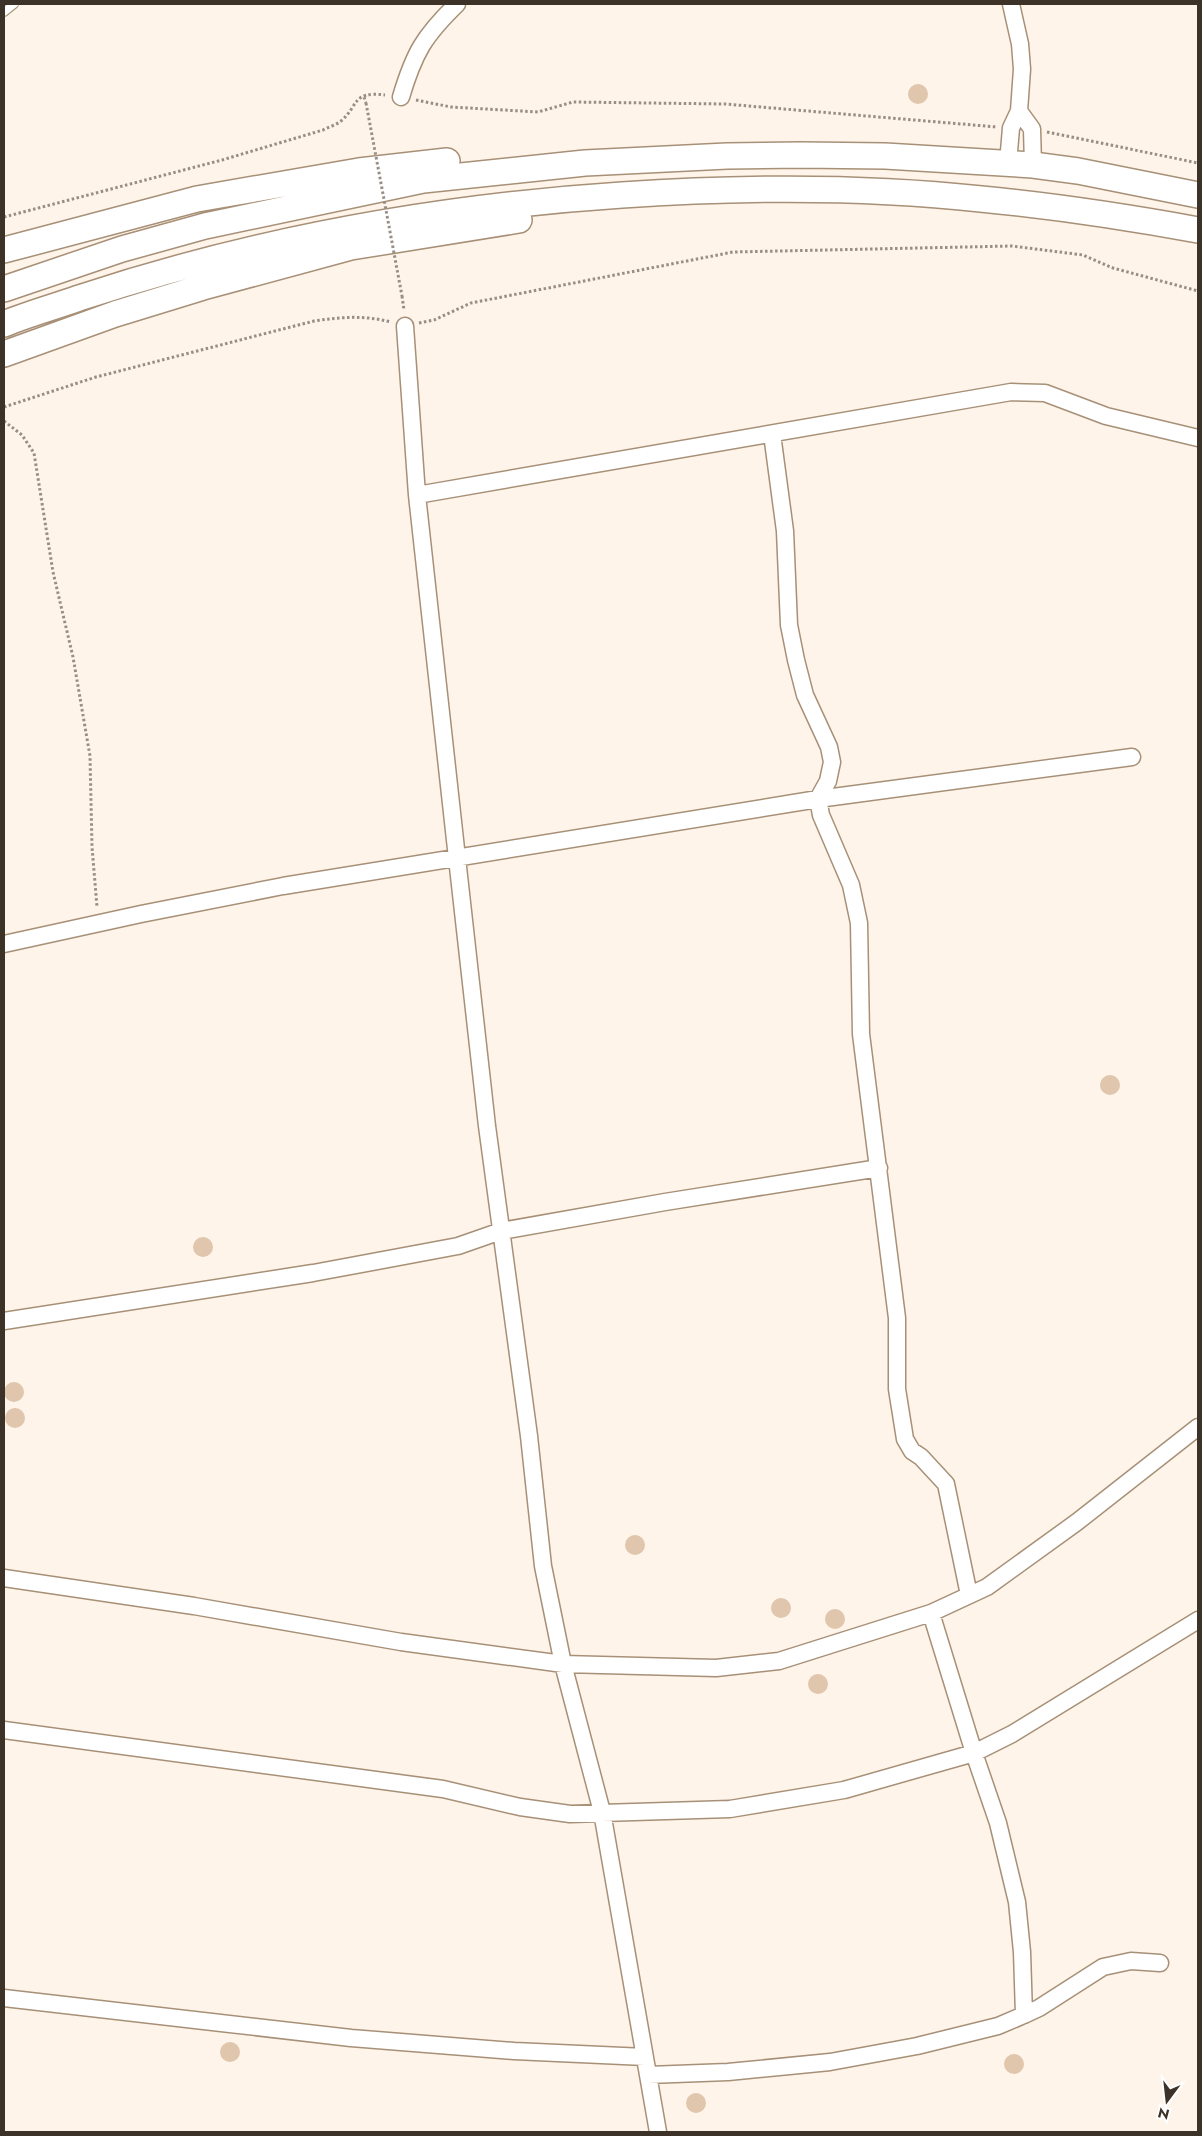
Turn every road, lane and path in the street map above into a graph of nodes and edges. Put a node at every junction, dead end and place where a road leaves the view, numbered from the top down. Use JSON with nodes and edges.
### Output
{"nodes":[{"id":1,"x":14,"y":4,"type":"edge"},
{"id":2,"x":457,"y":4,"type":"edge"},
{"id":3,"x":1010,"y":4,"type":"edge"},
{"id":4,"x":4,"y":12,"type":"edge"},
{"id":5,"x":364,"y":96,"type":"junction"},
{"id":6,"x":401,"y":98,"type":"junction"},
{"id":7,"x":1019,"y":111,"type":"junction"},
{"id":8,"x":1011,"y":128,"type":"junction"},
{"id":9,"x":1032,"y":129,"type":"junction"},
{"id":10,"x":801,"y":155,"type":"junction"},
{"id":11,"x":1020,"y":164,"type":"junction"},
{"id":12,"x":1198,"y":164,"type":"edge"},
{"id":13,"x":1198,"y":195,"type":"edge"},
{"id":14,"x":980,"y":199,"type":"junction"},
{"id":15,"x":4,"y":217,"type":"edge"},
{"id":16,"x":1198,"y":230,"type":"edge"},
{"id":17,"x":4,"y":250,"type":"edge"},
{"id":18,"x":4,"y":289,"type":"edge"},
{"id":19,"x":1198,"y":291,"type":"edge"},
{"id":20,"x":402,"y":296,"type":"dead end"},
{"id":21,"x":4,"y":324,"type":"edge"},
{"id":22,"x":405,"y":326,"type":"junction"},
{"id":23,"x":4,"y":354,"type":"edge"},
{"id":24,"x":4,"y":406,"type":"edge"},
{"id":25,"x":4,"y":421,"type":"edge"},
{"id":26,"x":772,"y":434,"type":"junction"},
{"id":27,"x":1198,"y":438,"type":"edge"},
{"id":28,"x":417,"y":495,"type":"junction"},
{"id":29,"x":1132,"y":758,"type":"dead end"},
{"id":30,"x":818,"y":799,"type":"junction"},
{"id":31,"x":457,"y":858,"type":"junction"},
{"id":32,"x":98,"y":923,"type":"junction"},
{"id":33,"x":4,"y":944,"type":"edge"},
{"id":34,"x":879,"y":1168,"type":"junction"},
{"id":35,"x":501,"y":1231,"type":"junction"},
{"id":36,"x":4,"y":1321,"type":"edge"},
{"id":37,"x":1198,"y":1427,"type":"edge"},
{"id":38,"x":4,"y":1578,"type":"edge"},
{"id":39,"x":969,"y":1595,"type":"junction"},
{"id":40,"x":931,"y":1614,"type":"junction"},
{"id":41,"x":1198,"y":1620,"type":"edge"},
{"id":42,"x":563,"y":1664,"type":"junction"},
{"id":43,"x":4,"y":1730,"type":"edge"},
{"id":44,"x":974,"y":1753,"type":"junction"},
{"id":45,"x":602,"y":1812,"type":"junction"},
{"id":46,"x":1160,"y":1963,"type":"dead end"},
{"id":47,"x":4,"y":1998,"type":"edge"},
{"id":48,"x":1024,"y":2015,"type":"junction"},
{"id":49,"x":645,"y":2057,"type":"junction"},
{"id":50,"x":648,"y":2074,"type":"junction"},
{"id":51,"x":658,"y":2132,"type":"edge"}],
"edges":[{"from":1,"to":4,"type":"lane"},
{"from":2,"to":6,"type":"street"},
{"from":3,"to":7,"type":"street"},
{"from":5,"to":6,"type":"path"},
{"from":5,"to":15,"type":"path"},
{"from":5,"to":20,"type":"path","bridge":true},
{"from":6,"to":8,"type":"path"},
{"from":7,"to":8,"type":"street"},
{"from":7,"to":9,"type":"street"},
{"from":8,"to":11,"type":"street"},
{"from":9,"to":11,"type":"street"},
{"from":9,"to":12,"type":"path"},
{"from":10,"to":11,"type":"main road"},
{"from":10,"to":17,"type":"main road"},
{"from":10,"to":18,"type":"main road"},
{"from":11,"to":13,"type":"main road"},
{"from":14,"to":16,"type":"main road"},
{"from":14,"to":21,"type":"main road"},
{"from":14,"to":23,"type":"main road"},
{"from":19,"to":22,"type":"path"},
{"from":22,"to":24,"type":"path"},
{"from":22,"to":28,"type":"street"},
{"from":25,"to":32,"type":"path"},
{"from":26,"to":27,"type":"street"},
{"from":26,"to":28,"type":"street"},
{"from":26,"to":30,"type":"street"},
{"from":28,"to":31,"type":"street"},
{"from":29,"to":30,"type":"street"},
{"from":30,"to":31,"type":"street"},
{"from":30,"to":34,"type":"street"},
{"from":31,"to":32,"type":"street"},
{"from":31,"to":35,"type":"street"},
{"from":32,"to":33,"type":"street"},
{"from":34,"to":35,"type":"street"},
{"from":34,"to":39,"type":"street"},
{"from":35,"to":36,"type":"street"},
{"from":35,"to":42,"type":"street"},
{"from":37,"to":39,"type":"street"},
{"from":38,"to":42,"type":"street"},
{"from":39,"to":40,"type":"street"},
{"from":40,"to":42,"type":"street"},
{"from":40,"to":44,"type":"street"},
{"from":41,"to":44,"type":"street"},
{"from":42,"to":45,"type":"street"},
{"from":43,"to":45,"type":"street"},
{"from":44,"to":45,"type":"street"},
{"from":44,"to":48,"type":"street"},
{"from":45,"to":49,"type":"street"},
{"from":46,"to":48,"type":"street"},
{"from":47,"to":49,"type":"street"},
{"from":48,"to":50,"type":"street"},
{"from":49,"to":50,"type":"street"},
{"from":50,"to":51,"type":"street"}]}
